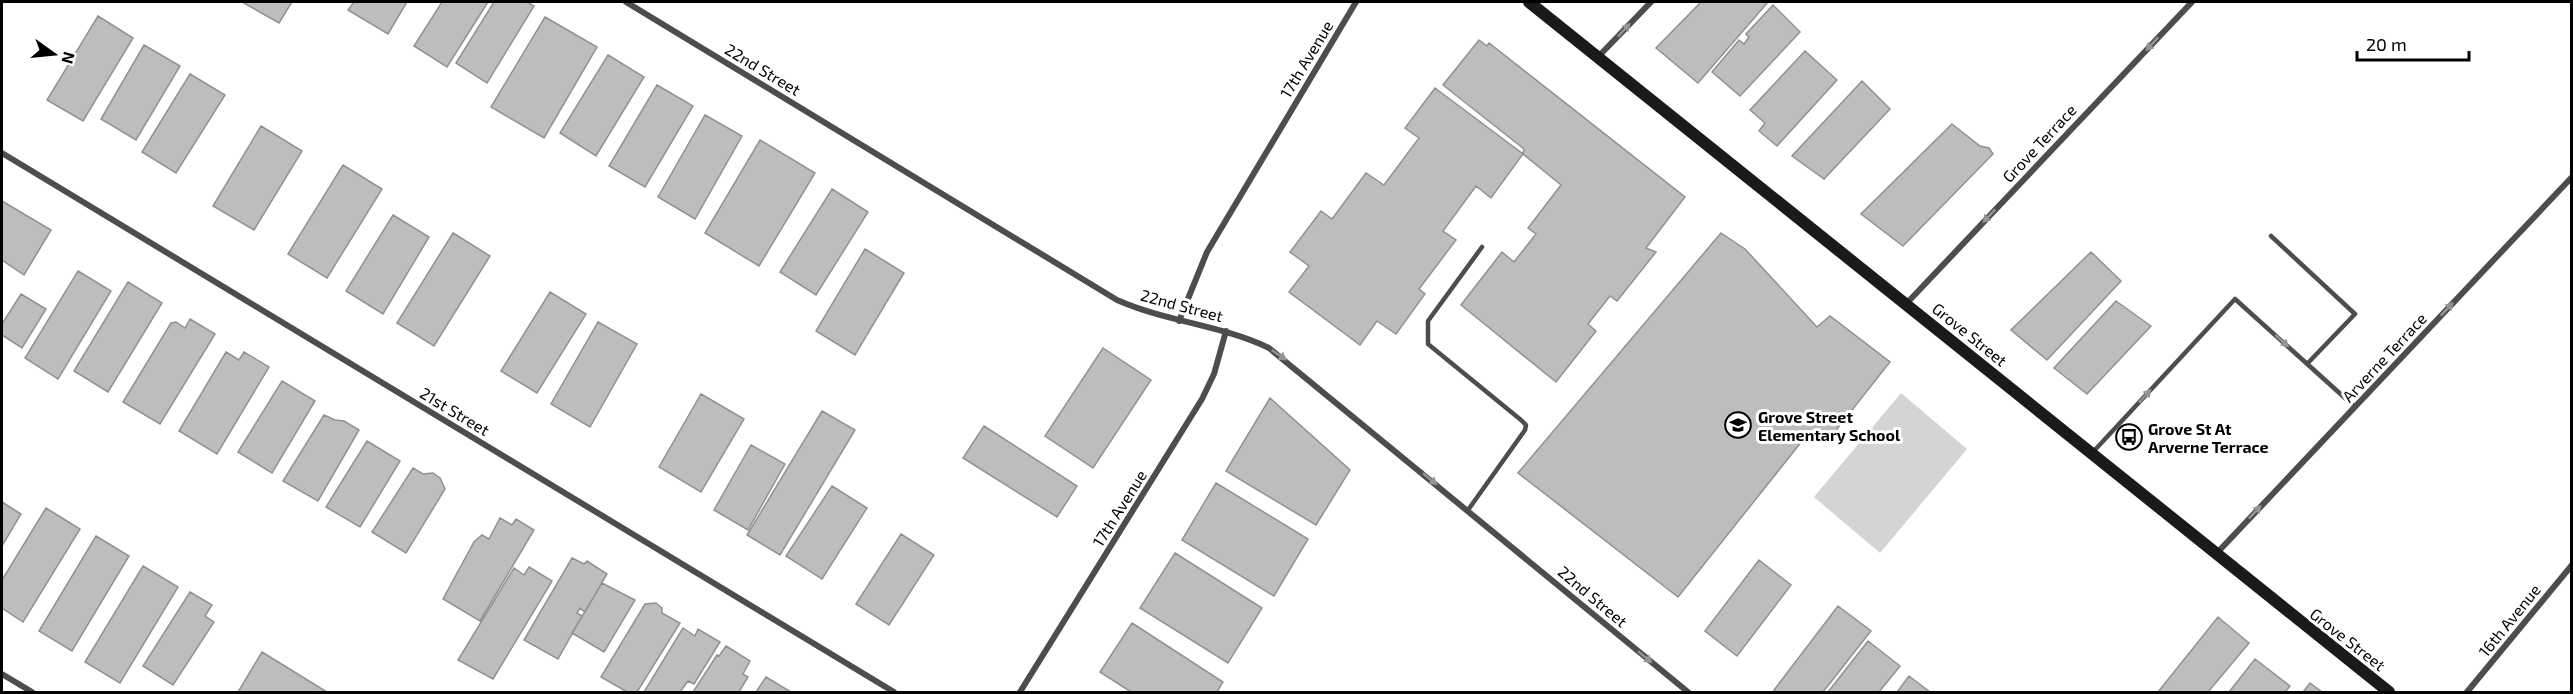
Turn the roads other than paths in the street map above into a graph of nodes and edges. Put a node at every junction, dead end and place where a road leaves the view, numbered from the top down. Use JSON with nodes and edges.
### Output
{"nodes":[{"id":1,"x":626,"y":2,"type":"edge"},
{"id":2,"x":1356,"y":2,"type":"edge"},
{"id":3,"x":1528,"y":2,"type":"edge"},
{"id":4,"x":1651,"y":2,"type":"edge"},
{"id":5,"x":2192,"y":2,"type":"edge"},
{"id":6,"x":1598,"y":58,"type":"junction"},
{"id":7,"x":2,"y":153,"type":"edge"},
{"id":8,"x":2571,"y":177,"type":"edge"},
{"id":9,"x":2271,"y":236,"type":"dead end"},
{"id":10,"x":1482,"y":246,"type":"dead end"},
{"id":11,"x":1907,"y":303,"type":"junction"},
{"id":12,"x":1179,"y":321,"type":"junction"},
{"id":13,"x":1226,"y":331,"type":"junction"},
{"id":14,"x":2307,"y":364,"type":"junction"},
{"id":15,"x":2355,"y":407,"type":"junction"},
{"id":16,"x":2091,"y":454,"type":"junction"},
{"id":17,"x":1468,"y":510,"type":"junction"},
{"id":18,"x":2215,"y":555,"type":"junction"},
{"id":19,"x":2571,"y":565,"type":"edge"},
{"id":20,"x":2,"y":674,"type":"edge"},
{"id":21,"x":32,"y":693,"type":"edge"},
{"id":22,"x":894,"y":693,"type":"edge"},
{"id":23,"x":1020,"y":693,"type":"edge"},
{"id":24,"x":1688,"y":693,"type":"edge"},
{"id":25,"x":2389,"y":693,"type":"edge"},
{"id":26,"x":2467,"y":693,"type":"edge"}],
"edges":[{"from":1,"to":12,"type":"street","name":"22nd Street"},
{"from":2,"to":12,"type":"street","name":"17th Avenue"},
{"from":3,"to":6,"type":"main road","name":"Grove Street"},
{"from":6,"to":4,"type":"street","one_way":true},
{"from":5,"to":11,"type":"street","name":"Grove Terrace","one_way":true},
{"from":6,"to":11,"type":"main road","name":"Grove Street"},
{"from":7,"to":22,"type":"street","name":"21st Street"},
{"from":15,"to":8,"type":"street","name":"Arverne Terrace","one_way":true},
{"from":9,"to":14,"type":"lane"},
{"from":10,"to":17,"type":"lane"},
{"from":11,"to":16,"type":"main road","name":"Grove Street"},
{"from":12,"to":13,"type":"street","name":"22nd Street"},
{"from":13,"to":17,"type":"street","name":"22nd Street","one_way":true},
{"from":13,"to":23,"type":"street","name":"17th Avenue"},
{"from":14,"to":15,"type":"lane"},
{"from":16,"to":14,"type":"lane","one_way":true},
{"from":18,"to":15,"type":"street","name":"Arverne Terrace","one_way":true},
{"from":16,"to":18,"type":"main road","name":"Grove Street"},
{"from":17,"to":24,"type":"street","name":"22nd Street","one_way":true},
{"from":18,"to":25,"type":"main road","name":"Grove Street"},
{"from":19,"to":26,"type":"street","name":"16th Avenue"},
{"from":20,"to":21,"type":"street"}]}
